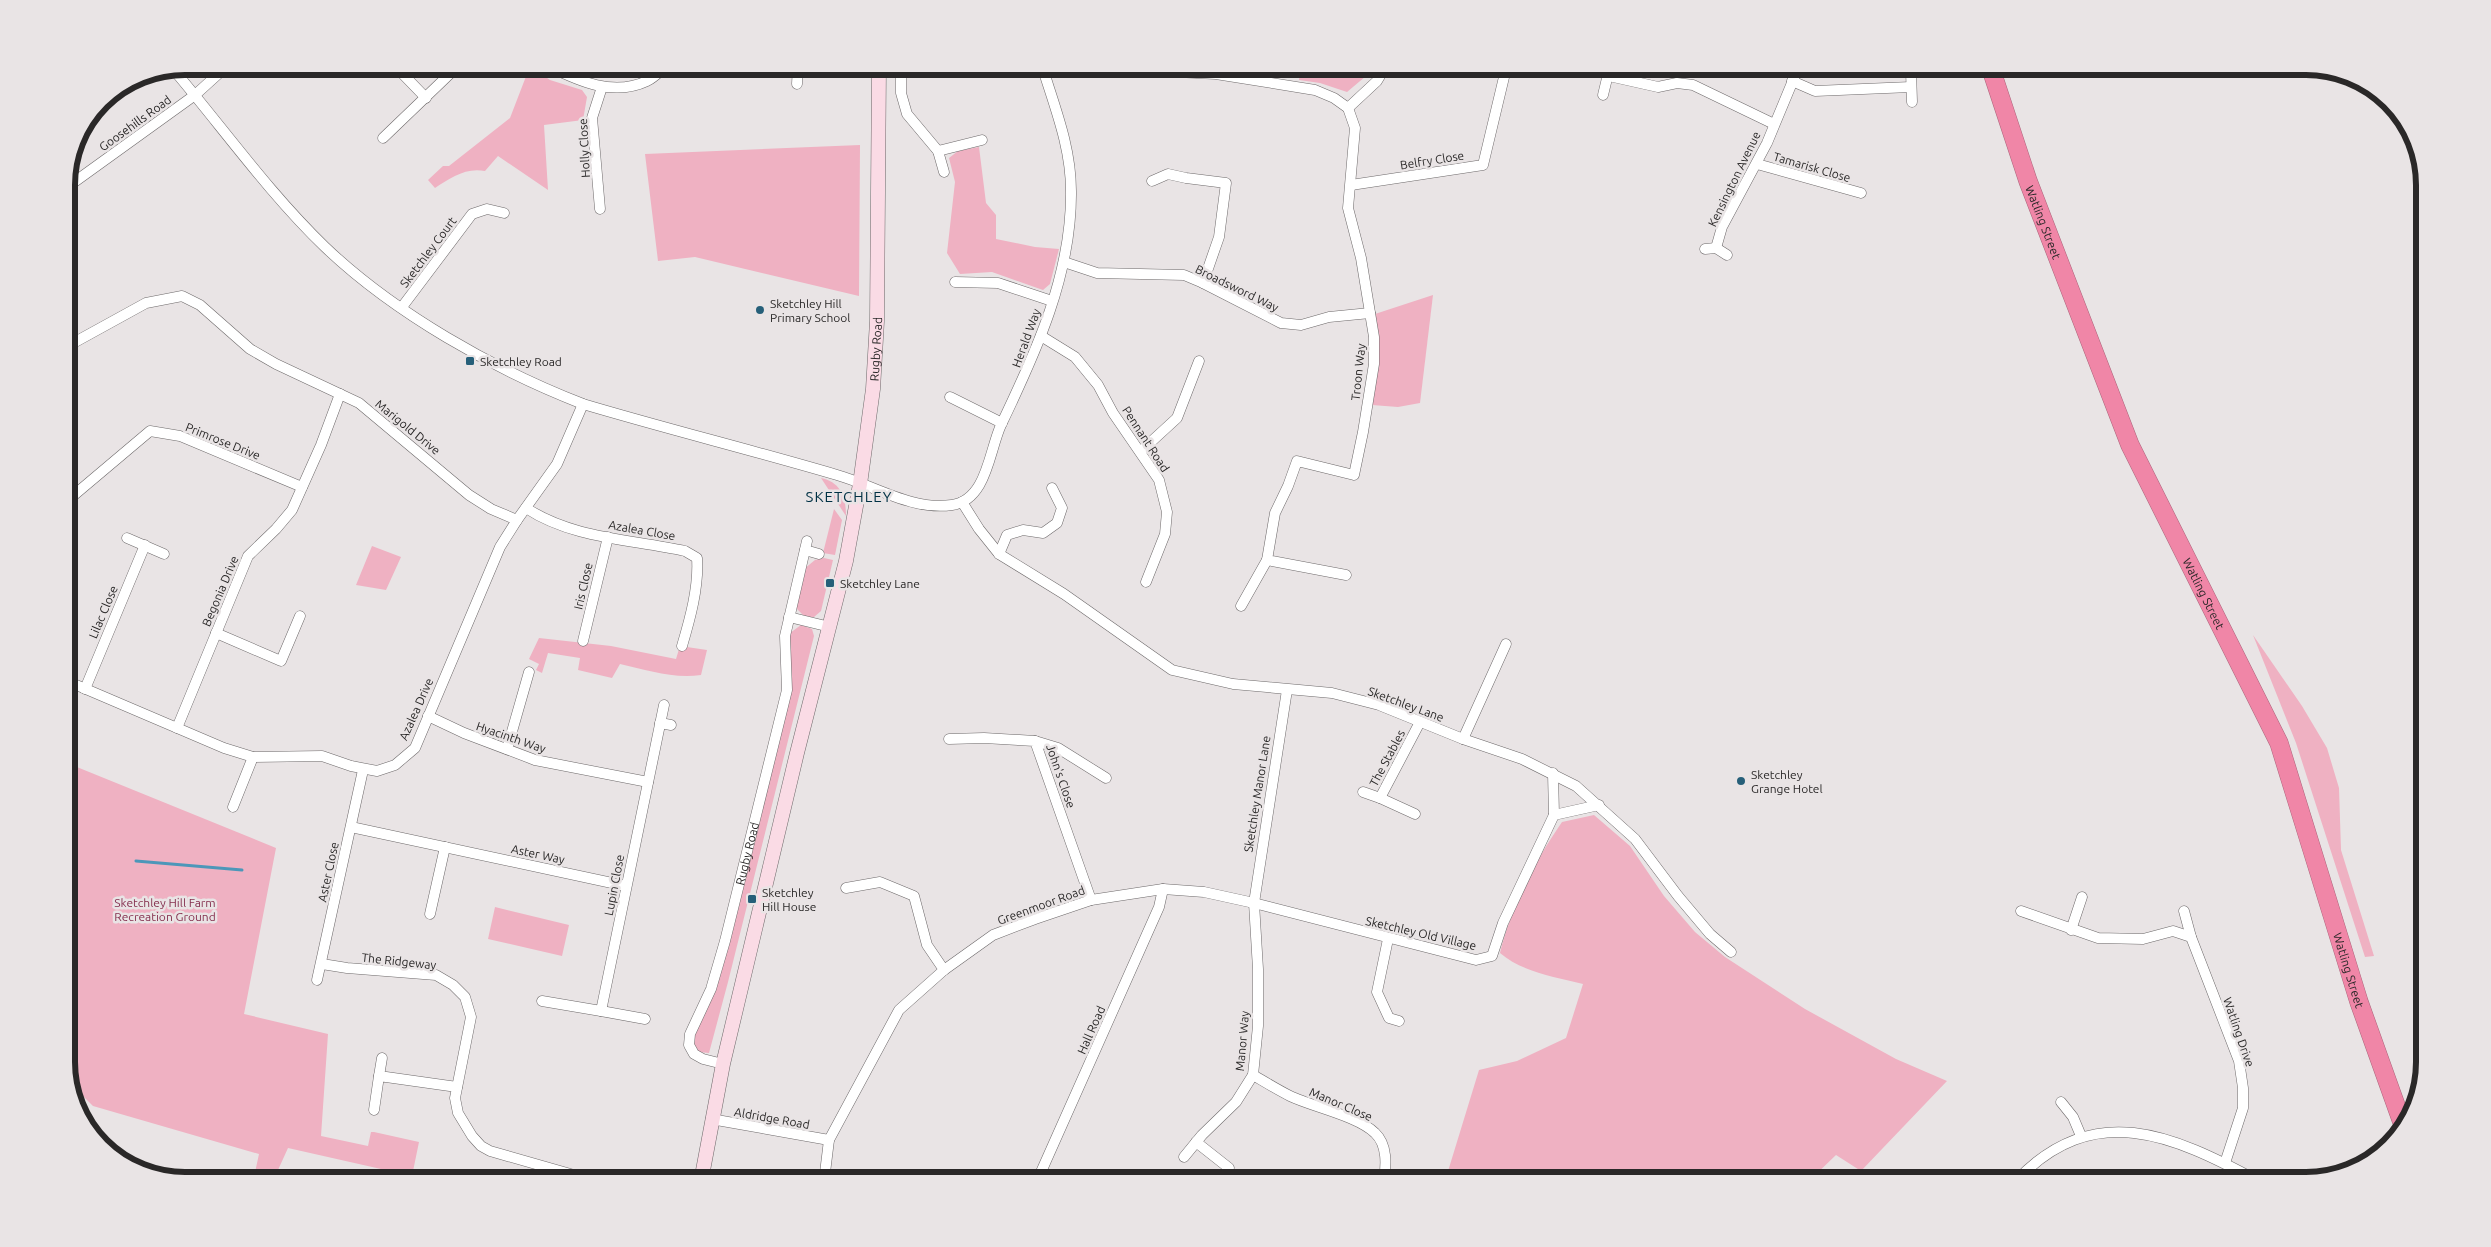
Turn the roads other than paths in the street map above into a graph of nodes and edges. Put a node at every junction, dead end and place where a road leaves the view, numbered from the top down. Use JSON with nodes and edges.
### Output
{"nodes":[{"id":1,"x":179,"y":75,"type":"edge"},
{"id":2,"x":217,"y":75,"type":"edge"},
{"id":3,"x":404,"y":75,"type":"edge"},
{"id":4,"x":449,"y":75,"type":"edge"},
{"id":5,"x":567,"y":75,"type":"edge"},
{"id":6,"x":655,"y":75,"type":"edge"},
{"id":7,"x":798,"y":75,"type":"edge"},
{"id":8,"x":880,"y":75,"type":"edge"},
{"id":9,"x":901,"y":75,"type":"edge"},
{"id":10,"x":1045,"y":75,"type":"edge"},
{"id":11,"x":1222,"y":75,"type":"edge"},
{"id":12,"x":1381,"y":75,"type":"edge"},
{"id":13,"x":1505,"y":75,"type":"edge"},
{"id":14,"x":1609,"y":75,"type":"edge"},
{"id":15,"x":1622,"y":75,"type":"edge"},
{"id":16,"x":1795,"y":75,"type":"edge"},
{"id":17,"x":1911,"y":75,"type":"edge"},
{"id":18,"x":1993,"y":75,"type":"edge"},
{"id":19,"x":1792,"y":81,"type":"junction"},
{"id":20,"x":797,"y":84,"type":"dead end"},
{"id":21,"x":602,"y":87,"type":"junction"},
{"id":22,"x":1911,"y":87,"type":"junction"},
{"id":23,"x":195,"y":95,"type":"junction"},
{"id":24,"x":1603,"y":95,"type":"dead end"},
{"id":25,"x":426,"y":98,"type":"junction"},
{"id":26,"x":1912,"y":102,"type":"dead end"},
{"id":27,"x":1348,"y":108,"type":"junction"},
{"id":28,"x":1774,"y":124,"type":"junction"},
{"id":29,"x":384,"y":138,"type":"dead end"},
{"id":30,"x":982,"y":140,"type":"dead end"},
{"id":31,"x":938,"y":151,"type":"junction"},
{"id":32,"x":1757,"y":164,"type":"junction"},
{"id":33,"x":944,"y":172,"type":"dead end"},
{"id":34,"x":1152,"y":181,"type":"dead end"},
{"id":35,"x":75,"y":182,"type":"edge"},
{"id":36,"x":1351,"y":185,"type":"junction"},
{"id":37,"x":1861,"y":193,"type":"dead end"},
{"id":38,"x":600,"y":209,"type":"dead end"},
{"id":39,"x":504,"y":213,"type":"dead end"},
{"id":40,"x":1716,"y":248,"type":"junction"},
{"id":41,"x":1704,"y":249,"type":"dead end"},
{"id":42,"x":1727,"y":255,"type":"dead end"},
{"id":43,"x":1064,"y":262,"type":"junction"},
{"id":44,"x":955,"y":282,"type":"dead end"},
{"id":45,"x":1203,"y":282,"type":"junction"},
{"id":46,"x":1052,"y":301,"type":"junction"},
{"id":47,"x":402,"y":307,"type":"junction"},
{"id":48,"x":1370,"y":313,"type":"junction"},
{"id":49,"x":1041,"y":336,"type":"junction"},
{"id":50,"x":75,"y":342,"type":"edge"},
{"id":51,"x":1199,"y":361,"type":"dead end"},
{"id":52,"x":340,"y":394,"type":"junction"},
{"id":53,"x":950,"y":397,"type":"dead end"},
{"id":54,"x":583,"y":404,"type":"junction"},
{"id":55,"x":1002,"y":423,"type":"junction"},
{"id":56,"x":1141,"y":451,"type":"junction"},
{"id":57,"x":860,"y":484,"type":"junction"},
{"id":58,"x":302,"y":487,"type":"junction"},
{"id":59,"x":1052,"y":488,"type":"dead end"},
{"id":60,"x":75,"y":494,"type":"edge"},
{"id":61,"x":962,"y":502,"type":"junction"},
{"id":62,"x":526,"y":508,"type":"junction"},
{"id":63,"x":517,"y":520,"type":"junction"},
{"id":64,"x":608,"y":537,"type":"junction"},
{"id":65,"x":127,"y":538,"type":"dead end"},
{"id":66,"x":145,"y":545,"type":"junction"},
{"id":67,"x":164,"y":554,"type":"dead end"},
{"id":68,"x":819,"y":554,"type":"dead end"},
{"id":69,"x":999,"y":554,"type":"junction"},
{"id":70,"x":1267,"y":560,"type":"junction"},
{"id":71,"x":1346,"y":575,"type":"dead end"},
{"id":72,"x":1146,"y":582,"type":"dead end"},
{"id":73,"x":1241,"y":606,"type":"dead end"},
{"id":74,"x":300,"y":616,"type":"dead end"},
{"id":75,"x":789,"y":617,"type":"junction"},
{"id":76,"x":830,"y":627,"type":"junction"},
{"id":77,"x":216,"y":633,"type":"junction"},
{"id":78,"x":583,"y":641,"type":"dead end"},
{"id":79,"x":1506,"y":644,"type":"dead end"},
{"id":80,"x":682,"y":646,"type":"dead end"},
{"id":81,"x":529,"y":672,"type":"dead end"},
{"id":82,"x":75,"y":685,"type":"edge"},
{"id":83,"x":84,"y":689,"type":"junction"},
{"id":84,"x":1287,"y":690,"type":"junction"},
{"id":85,"x":664,"y":705,"type":"dead end"},
{"id":86,"x":428,"y":716,"type":"junction"},
{"id":87,"x":1420,"y":722,"type":"junction"},
{"id":88,"x":660,"y":723,"type":"junction"},
{"id":89,"x":671,"y":725,"type":"dead end"},
{"id":90,"x":177,"y":728,"type":"junction"},
{"id":91,"x":1463,"y":738,"type":"junction"},
{"id":92,"x":950,"y":739,"type":"dead end"},
{"id":93,"x":1035,"y":741,"type":"junction"},
{"id":94,"x":507,"y":749,"type":"junction"},
{"id":95,"x":253,"y":757,"type":"junction"},
{"id":96,"x":363,"y":770,"type":"junction"},
{"id":97,"x":1553,"y":773,"type":"junction"},
{"id":98,"x":1106,"y":778,"type":"dead end"},
{"id":99,"x":648,"y":782,"type":"junction"},
{"id":100,"x":1364,"y":792,"type":"dead end"},
{"id":101,"x":1380,"y":798,"type":"junction"},
{"id":102,"x":1599,"y":805,"type":"junction"},
{"id":103,"x":233,"y":807,"type":"dead end"},
{"id":104,"x":1415,"y":814,"type":"dead end"},
{"id":105,"x":1554,"y":815,"type":"junction"},
{"id":106,"x":351,"y":827,"type":"junction"},
{"id":107,"x":445,"y":847,"type":"junction"},
{"id":108,"x":626,"y":886,"type":"junction"},
{"id":109,"x":846,"y":888,"type":"dead end"},
{"id":110,"x":1163,"y":889,"type":"junction"},
{"id":111,"x":2082,"y":896,"type":"dead end"},
{"id":112,"x":1091,"y":900,"type":"junction"},
{"id":113,"x":1254,"y":903,"type":"junction"},
{"id":114,"x":2021,"y":911,"type":"dead end"},
{"id":115,"x":2184,"y":911,"type":"dead end"},
{"id":116,"x":430,"y":914,"type":"dead end"},
{"id":117,"x":2071,"y":930,"type":"junction"},
{"id":118,"x":2191,"y":937,"type":"junction"},
{"id":119,"x":1388,"y":939,"type":"junction"},
{"id":120,"x":1731,"y":952,"type":"dead end"},
{"id":121,"x":322,"y":964,"type":"junction"},
{"id":122,"x":944,"y":970,"type":"junction"},
{"id":123,"x":318,"y":980,"type":"dead end"},
{"id":124,"x":542,"y":1001,"type":"dead end"},
{"id":125,"x":601,"y":1011,"type":"junction"},
{"id":126,"x":645,"y":1019,"type":"dead end"},
{"id":127,"x":1398,"y":1020,"type":"dead end"},
{"id":128,"x":382,"y":1058,"type":"dead end"},
{"id":129,"x":723,"y":1064,"type":"junction"},
{"id":130,"x":1253,"y":1075,"type":"junction"},
{"id":131,"x":379,"y":1076,"type":"junction"},
{"id":132,"x":457,"y":1087,"type":"junction"},
{"id":133,"x":2061,"y":1102,"type":"dead end"},
{"id":134,"x":374,"y":1110,"type":"dead end"},
{"id":135,"x":2401,"y":1118,"type":"edge"},
{"id":136,"x":711,"y":1120,"type":"junction"},
{"id":137,"x":2081,"y":1136,"type":"junction"},
{"id":138,"x":829,"y":1140,"type":"junction"},
{"id":139,"x":1196,"y":1142,"type":"junction"},
{"id":140,"x":1184,"y":1157,"type":"dead end"},
{"id":141,"x":2225,"y":1163,"type":"junction"},
{"id":142,"x":1229,"y":1168,"type":"dead end"},
{"id":143,"x":562,"y":1172,"type":"edge"},
{"id":144,"x":702,"y":1172,"type":"edge"},
{"id":145,"x":826,"y":1172,"type":"edge"},
{"id":146,"x":1041,"y":1172,"type":"edge"},
{"id":147,"x":1385,"y":1172,"type":"edge"},
{"id":148,"x":2024,"y":1172,"type":"edge"},
{"id":149,"x":2242,"y":1172,"type":"edge"}],
"edges":[{"from":1,"to":23,"type":"street"},
{"from":2,"to":23,"type":"street","name":"Goosehills Road"},
{"from":3,"to":25,"type":"street"},
{"from":4,"to":25,"type":"street"},
{"from":5,"to":21,"type":"street"},
{"from":6,"to":21,"type":"street"},
{"from":7,"to":20,"type":"street"},
{"from":8,"to":57,"type":"main road","name":"Rugby Road"},
{"from":9,"to":31,"type":"street"},
{"from":10,"to":43,"type":"street","name":"Herald Way"},
{"from":11,"to":27,"type":"street"},
{"from":12,"to":27,"type":"street"},
{"from":13,"to":36,"type":"street","name":"Belfry Close"},
{"from":14,"to":24,"type":"street"},
{"from":15,"to":28,"type":"street"},
{"from":16,"to":19,"type":"street","name":"Kensington Avenue"},
{"from":17,"to":22,"type":"street"},
{"from":18,"to":135,"type":"highway","name":"Watling Street"},
{"from":19,"to":22,"type":"street"},
{"from":19,"to":28,"type":"street","name":"Kensington Avenue"},
{"from":21,"to":38,"type":"street","name":"Holly Close"},
{"from":22,"to":26,"type":"street"},
{"from":23,"to":35,"type":"street","name":"Goosehills Road"},
{"from":23,"to":47,"type":"street"},
{"from":25,"to":29,"type":"street"},
{"from":27,"to":36,"type":"street","name":"Troon Way"},
{"from":28,"to":32,"type":"street","name":"Kensington Avenue"},
{"from":30,"to":31,"type":"street"},
{"from":31,"to":33,"type":"street"},
{"from":32,"to":37,"type":"street","name":"Tamarisk Close"},
{"from":32,"to":40,"type":"street","name":"Kensington Avenue"},
{"from":34,"to":45,"type":"street"},
{"from":36,"to":48,"type":"street","name":"Troon Way"},
{"from":39,"to":47,"type":"street","name":"Sketchley Court"},
{"from":40,"to":41,"type":"street"},
{"from":40,"to":42,"type":"street"},
{"from":43,"to":45,"type":"street","name":"Broadsword Way"},
{"from":43,"to":46,"type":"street","name":"Herald Way"},
{"from":44,"to":46,"type":"street"},
{"from":45,"to":48,"type":"street","name":"Broadsword Way"},
{"from":46,"to":49,"type":"street","name":"Herald Way"},
{"from":47,"to":54,"type":"street"},
{"from":48,"to":70,"type":"street","name":"Troon Way"},
{"from":49,"to":55,"type":"street","name":"Herald Way"},
{"from":49,"to":56,"type":"street","name":"Pennant Road"},
{"from":50,"to":52,"type":"street","name":"Marigold Drive"},
{"from":51,"to":56,"type":"street"},
{"from":52,"to":58,"type":"street","name":"Begonia Drive"},
{"from":52,"to":63,"type":"street","name":"Marigold Drive"},
{"from":53,"to":55,"type":"street"},
{"from":54,"to":57,"type":"street"},
{"from":54,"to":62,"type":"street","name":"Azalea Drive"},
{"from":55,"to":61,"type":"street","name":"Herald Way"},
{"from":56,"to":72,"type":"street","name":"Pennant Road"},
{"from":57,"to":61,"type":"street"},
{"from":57,"to":76,"type":"main road","name":"Rugby Road"},
{"from":58,"to":60,"type":"street","name":"Primrose Drive"},
{"from":58,"to":77,"type":"street","name":"Begonia Drive"},
{"from":59,"to":69,"type":"street"},
{"from":61,"to":69,"type":"street","name":"Sketchley Lane"},
{"from":62,"to":63,"type":"street","name":"Azalea Drive"},
{"from":62,"to":64,"type":"street","name":"Azalea Close"},
{"from":63,"to":86,"type":"street","name":"Azalea Drive"},
{"from":64,"to":78,"type":"street","name":"Iris Close"},
{"from":64,"to":80,"type":"street","name":"Azalea Close"},
{"from":65,"to":66,"type":"street"},
{"from":66,"to":67,"type":"street"},
{"from":66,"to":83,"type":"street","name":"Lilac Close"},
{"from":68,"to":75,"type":"street","name":"Rugby Road"},
{"from":69,"to":84,"type":"street","name":"Sketchley Lane"},
{"from":70,"to":71,"type":"street"},
{"from":70,"to":73,"type":"street"},
{"from":74,"to":77,"type":"street"},
{"from":75,"to":76,"type":"street"},
{"from":75,"to":129,"type":"street","name":"Rugby Road"},
{"from":76,"to":129,"type":"main road","name":"Rugby Road"},
{"from":77,"to":90,"type":"street","name":"Begonia Drive"},
{"from":79,"to":91,"type":"street"},
{"from":81,"to":94,"type":"street"},
{"from":82,"to":83,"type":"street","name":"Azalea Drive"},
{"from":83,"to":90,"type":"street","name":"Azalea Drive"},
{"from":84,"to":87,"type":"street","name":"Sketchley Lane"},
{"from":84,"to":113,"type":"street","name":"Sketchley Manor Lane"},
{"from":85,"to":88,"type":"street","name":"Lupin Close"},
{"from":86,"to":94,"type":"street","name":"Hyacinth Way"},
{"from":86,"to":96,"type":"street","name":"Azalea Drive"},
{"from":87,"to":91,"type":"street","name":"Sketchley Lane"},
{"from":87,"to":101,"type":"street","name":"The Stables"},
{"from":88,"to":89,"type":"street"},
{"from":88,"to":99,"type":"street","name":"Lupin Close"},
{"from":90,"to":95,"type":"street","name":"Azalea Drive"},
{"from":91,"to":97,"type":"street","name":"Sketchley Lane"},
{"from":92,"to":93,"type":"street","name":"John's Close"},
{"from":93,"to":98,"type":"street"},
{"from":93,"to":112,"type":"street","name":"John's Close"},
{"from":94,"to":99,"type":"street","name":"Hyacinth Way"},
{"from":95,"to":96,"type":"street","name":"Azalea Drive"},
{"from":95,"to":103,"type":"street"},
{"from":96,"to":106,"type":"street","name":"Aster Close"},
{"from":97,"to":102,"type":"street","name":"Sketchley Lane"},
{"from":97,"to":105,"type":"street","name":"Sketchley Old Village"},
{"from":99,"to":108,"type":"street","name":"Lupin Close"},
{"from":100,"to":101,"type":"street"},
{"from":101,"to":104,"type":"street","name":"The Stables"},
{"from":102,"to":105,"type":"street"},
{"from":102,"to":120,"type":"street","name":"Sketchley Lane"},
{"from":105,"to":119,"type":"street","name":"Sketchley Old Village"},
{"from":106,"to":107,"type":"street","name":"Aster Way"},
{"from":106,"to":121,"type":"street","name":"Aster Close"},
{"from":107,"to":108,"type":"street","name":"Aster Way"},
{"from":107,"to":116,"type":"street"},
{"from":108,"to":125,"type":"street","name":"Lupin Close"},
{"from":109,"to":122,"type":"street"},
{"from":110,"to":112,"type":"street","name":"Greenmoor Road"},
{"from":110,"to":113,"type":"street","name":"Greenmoor Road"},
{"from":110,"to":146,"type":"street","name":"Hall Road"},
{"from":111,"to":117,"type":"street"},
{"from":112,"to":122,"type":"street","name":"Greenmoor Road"},
{"from":113,"to":119,"type":"street","name":"Sketchley Old Village"},
{"from":113,"to":130,"type":"street","name":"Manor Way"},
{"from":114,"to":117,"type":"street"},
{"from":115,"to":118,"type":"street","name":"Watling Drive"},
{"from":117,"to":118,"type":"street"},
{"from":118,"to":141,"type":"street","name":"Watling Drive"},
{"from":119,"to":127,"type":"street"},
{"from":121,"to":123,"type":"street","name":"Aster Close"},
{"from":121,"to":132,"type":"street","name":"The Ridgeway"},
{"from":122,"to":138,"type":"street","name":"Greenmoor Road"},
{"from":124,"to":125,"type":"street"},
{"from":125,"to":126,"type":"street"},
{"from":128,"to":131,"type":"street"},
{"from":129,"to":136,"type":"main road","name":"Rugby Road"},
{"from":130,"to":139,"type":"street","name":"Manor Way"},
{"from":130,"to":147,"type":"street","name":"Manor Close"},
{"from":131,"to":132,"type":"street"},
{"from":131,"to":134,"type":"street"},
{"from":132,"to":143,"type":"street","name":"The Ridgeway"},
{"from":133,"to":137,"type":"street"},
{"from":136,"to":138,"type":"street","name":"Aldridge Road"},
{"from":136,"to":144,"type":"main road","name":"Rugby Road"},
{"from":137,"to":141,"type":"street"},
{"from":137,"to":148,"type":"street"},
{"from":138,"to":145,"type":"street","name":"Greenmoor Road"},
{"from":139,"to":140,"type":"street","name":"Manor Way"},
{"from":139,"to":142,"type":"street"},
{"from":141,"to":149,"type":"street"}]}
